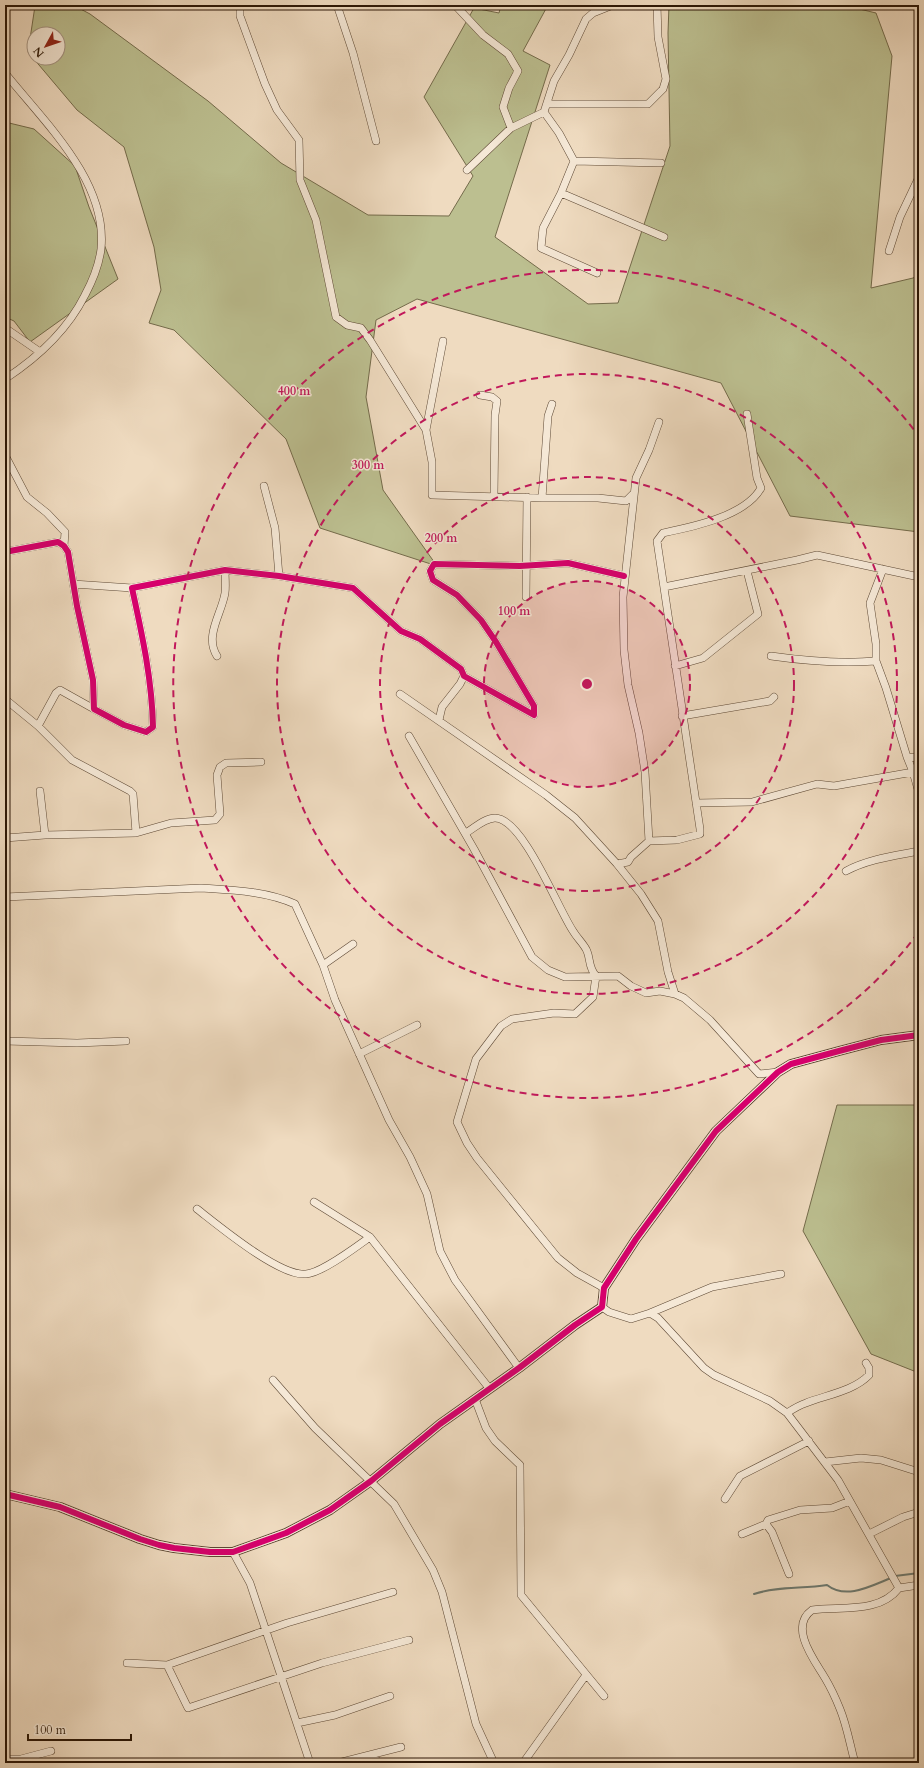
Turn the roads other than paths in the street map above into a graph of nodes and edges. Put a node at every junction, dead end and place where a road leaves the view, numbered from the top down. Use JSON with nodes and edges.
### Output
{"nodes":[{"id":1,"x":240,"y":5,"type":"edge"},
{"id":2,"x":337,"y":5,"type":"edge"},
{"id":3,"x":455,"y":5,"type":"edge"},
{"id":4,"x":613,"y":5,"type":"edge"},
{"id":5,"x":657,"y":5,"type":"edge"},
{"id":6,"x":5,"y":73,"type":"edge"},
{"id":7,"x":547,"y":104,"type":"junction"},
{"id":8,"x":544,"y":112,"type":"junction"},
{"id":9,"x":511,"y":128,"type":"junction"},
{"id":10,"x":376,"y":141,"type":"dead end"},
{"id":11,"x":574,"y":161,"type":"junction"},
{"id":12,"x":661,"y":163,"type":"dead end"},
{"id":13,"x":467,"y":170,"type":"dead end"},
{"id":14,"x":919,"y":177,"type":"edge"},
{"id":15,"x":562,"y":193,"type":"junction"},
{"id":16,"x":664,"y":237,"type":"dead end"},
{"id":17,"x":889,"y":251,"type":"dead end"},
{"id":18,"x":597,"y":273,"type":"dead end"},
{"id":19,"x":5,"y":328,"type":"edge"},
{"id":20,"x":443,"y":340,"type":"dead end"},
{"id":21,"x":40,"y":352,"type":"junction"},
{"id":22,"x":5,"y":379,"type":"edge"},
{"id":23,"x":480,"y":395,"type":"dead end"},
{"id":24,"x":552,"y":404,"type":"dead end"},
{"id":25,"x":747,"y":414,"type":"dead end"},
{"id":26,"x":659,"y":422,"type":"dead end"},
{"id":27,"x":426,"y":430,"type":"junction"},
{"id":28,"x":5,"y":455,"type":"edge"},
{"id":29,"x":264,"y":486,"type":"dead end"},
{"id":30,"x":633,"y":494,"type":"junction"},
{"id":31,"x":494,"y":495,"type":"junction"},
{"id":32,"x":527,"y":497,"type":"junction"},
{"id":33,"x":542,"y":498,"type":"junction"},
{"id":34,"x":64,"y":546,"type":"junction"},
{"id":35,"x":5,"y":550,"type":"edge"},
{"id":36,"x":525,"y":566,"type":"junction"},
{"id":37,"x":883,"y":569,"type":"junction"},
{"id":38,"x":225,"y":570,"type":"junction"},
{"id":39,"x":747,"y":571,"type":"junction"},
{"id":40,"x":279,"y":576,"type":"junction"},
{"id":41,"x":624,"y":576,"type":"junction"},
{"id":42,"x":919,"y":577,"type":"edge"},
{"id":43,"x":73,"y":584,"type":"junction"},
{"id":44,"x":664,"y":587,"type":"junction"},
{"id":45,"x":132,"y":588,"type":"junction"},
{"id":46,"x":526,"y":597,"type":"dead end"},
{"id":47,"x":217,"y":656,"type":"dead end"},
{"id":48,"x":771,"y":656,"type":"dead end"},
{"id":49,"x":876,"y":661,"type":"junction"},
{"id":50,"x":675,"y":666,"type":"junction"},
{"id":51,"x":464,"y":676,"type":"junction"},
{"id":52,"x":400,"y":694,"type":"dead end"},
{"id":53,"x":774,"y":697,"type":"dead end"},
{"id":54,"x":5,"y":699,"type":"edge"},
{"id":55,"x":94,"y":709,"type":"junction"},
{"id":56,"x":682,"y":716,"type":"junction"},
{"id":57,"x":438,"y":720,"type":"junction"},
{"id":58,"x":38,"y":726,"type":"junction"},
{"id":59,"x":410,"y":736,"type":"dead end"},
{"id":60,"x":907,"y":758,"type":"junction"},
{"id":61,"x":919,"y":758,"type":"edge"},
{"id":62,"x":261,"y":762,"type":"dead end"},
{"id":63,"x":913,"y":772,"type":"junction"},
{"id":64,"x":40,"y":791,"type":"dead end"},
{"id":65,"x":919,"y":793,"type":"edge"},
{"id":66,"x":696,"y":803,"type":"junction"},
{"id":67,"x":136,"y":833,"type":"junction"},
{"id":68,"x":466,"y":833,"type":"junction"},
{"id":69,"x":44,"y":835,"type":"junction"},
{"id":70,"x":5,"y":838,"type":"edge"},
{"id":71,"x":649,"y":841,"type":"junction"},
{"id":72,"x":919,"y":851,"type":"edge"},
{"id":73,"x":617,"y":864,"type":"junction"},
{"id":74,"x":846,"y":871,"type":"dead end"},
{"id":75,"x":5,"y":897,"type":"edge"},
{"id":76,"x":353,"y":944,"type":"dead end"},
{"id":77,"x":323,"y":965,"type":"junction"},
{"id":78,"x":596,"y":976,"type":"junction"},
{"id":79,"x":675,"y":994,"type":"junction"},
{"id":80,"x":417,"y":1025,"type":"dead end"},
{"id":81,"x":919,"y":1035,"type":"edge"},
{"id":82,"x":5,"y":1041,"type":"edge"},
{"id":83,"x":126,"y":1041,"type":"dead end"},
{"id":84,"x":359,"y":1054,"type":"junction"},
{"id":85,"x":778,"y":1072,"type":"junction"},
{"id":86,"x":314,"y":1202,"type":"dead end"},
{"id":87,"x":197,"y":1209,"type":"dead end"},
{"id":88,"x":370,"y":1237,"type":"junction"},
{"id":89,"x":781,"y":1274,"type":"dead end"},
{"id":90,"x":604,"y":1288,"type":"junction"},
{"id":91,"x":602,"y":1307,"type":"junction"},
{"id":92,"x":650,"y":1314,"type":"junction"},
{"id":93,"x":866,"y":1363,"type":"dead end"},
{"id":94,"x":519,"y":1368,"type":"junction"},
{"id":95,"x":273,"y":1380,"type":"dead end"},
{"id":96,"x":489,"y":1388,"type":"junction"},
{"id":97,"x":475,"y":1400,"type":"junction"},
{"id":98,"x":787,"y":1413,"type":"junction"},
{"id":99,"x":809,"y":1441,"type":"junction"},
{"id":100,"x":825,"y":1462,"type":"junction"},
{"id":101,"x":919,"y":1472,"type":"edge"},
{"id":102,"x":371,"y":1481,"type":"junction"},
{"id":103,"x":5,"y":1494,"type":"edge"},
{"id":104,"x":725,"y":1499,"type":"dead end"},
{"id":105,"x":850,"y":1501,"type":"junction"},
{"id":106,"x":919,"y":1512,"type":"edge"},
{"id":107,"x":766,"y":1524,"type":"junction"},
{"id":108,"x":742,"y":1534,"type":"dead end"},
{"id":109,"x":868,"y":1534,"type":"junction"},
{"id":110,"x":233,"y":1552,"type":"junction"},
{"id":111,"x":789,"y":1574,"type":"dead end"},
{"id":112,"x":919,"y":1585,"type":"edge"},
{"id":113,"x":899,"y":1588,"type":"junction"},
{"id":114,"x":393,"y":1592,"type":"dead end"},
{"id":115,"x":265,"y":1632,"type":"junction"},
{"id":116,"x":409,"y":1640,"type":"dead end"},
{"id":117,"x":127,"y":1663,"type":"dead end"},
{"id":118,"x":166,"y":1665,"type":"junction"},
{"id":119,"x":586,"y":1675,"type":"junction"},
{"id":120,"x":281,"y":1678,"type":"junction"},
{"id":121,"x":390,"y":1696,"type":"dead end"},
{"id":122,"x":604,"y":1696,"type":"dead end"},
{"id":123,"x":296,"y":1723,"type":"junction"},
{"id":124,"x":401,"y":1747,"type":"dead end"},
{"id":125,"x":51,"y":1750,"type":"dead end"},
{"id":126,"x":374,"y":1754,"type":"junction"},
{"id":127,"x":5,"y":1759,"type":"edge"},
{"id":128,"x":310,"y":1763,"type":"edge"},
{"id":129,"x":338,"y":1763,"type":"edge"},
{"id":130,"x":377,"y":1763,"type":"edge"},
{"id":131,"x":494,"y":1763,"type":"edge"},
{"id":132,"x":523,"y":1763,"type":"edge"},
{"id":133,"x":855,"y":1763,"type":"edge"}],
"edges":[{"from":1,"to":27,"type":"street"},
{"from":2,"to":10,"type":"street"},
{"from":3,"to":9,"type":"street"},
{"from":4,"to":7,"type":"street"},
{"from":5,"to":7,"type":"street"},
{"from":6,"to":21,"type":"street"},
{"from":7,"to":8,"type":"street"},
{"from":8,"to":9,"type":"street"},
{"from":8,"to":11,"type":"street"},
{"from":9,"to":13,"type":"street"},
{"from":11,"to":12,"type":"street"},
{"from":11,"to":15,"type":"street"},
{"from":14,"to":17,"type":"street"},
{"from":15,"to":16,"type":"street"},
{"from":15,"to":18,"type":"street"},
{"from":19,"to":21,"type":"street"},
{"from":20,"to":27,"type":"street"},
{"from":21,"to":22,"type":"street"},
{"from":23,"to":31,"type":"street"},
{"from":24,"to":33,"type":"street"},
{"from":25,"to":44,"type":"street"},
{"from":26,"to":30,"type":"street"},
{"from":27,"to":31,"type":"street"},
{"from":28,"to":34,"type":"street"},
{"from":29,"to":40,"type":"street"},
{"from":30,"to":33,"type":"street"},
{"from":30,"to":41,"type":"street"},
{"from":31,"to":32,"type":"street"},
{"from":32,"to":33,"type":"street"},
{"from":32,"to":36,"type":"street"},
{"from":34,"to":35,"type":"street"},
{"from":34,"to":43,"type":"street"},
{"from":36,"to":41,"type":"street"},
{"from":36,"to":46,"type":"street"},
{"from":36,"to":51,"type":"street"},
{"from":37,"to":39,"type":"street"},
{"from":37,"to":42,"type":"street"},
{"from":37,"to":49,"type":"street"},
{"from":38,"to":40,"type":"street"},
{"from":38,"to":45,"type":"street"},
{"from":38,"to":47,"type":"street"},
{"from":39,"to":44,"type":"street"},
{"from":39,"to":50,"type":"street"},
{"from":40,"to":51,"type":"street"},
{"from":41,"to":71,"type":"street"},
{"from":43,"to":45,"type":"street"},
{"from":43,"to":55,"type":"street"},
{"from":44,"to":50,"type":"street"},
{"from":45,"to":55,"type":"street"},
{"from":48,"to":49,"type":"street"},
{"from":49,"to":60,"type":"street"},
{"from":50,"to":56,"type":"street"},
{"from":51,"to":57,"type":"street"},
{"from":52,"to":57,"type":"street"},
{"from":53,"to":56,"type":"street"},
{"from":54,"to":58,"type":"street"},
{"from":55,"to":58,"type":"street"},
{"from":56,"to":66,"type":"street"},
{"from":57,"to":73,"type":"street"},
{"from":58,"to":67,"type":"street"},
{"from":59,"to":68,"type":"street"},
{"from":60,"to":61,"type":"street"},
{"from":60,"to":63,"type":"street"},
{"from":62,"to":67,"type":"street"},
{"from":63,"to":65,"type":"street"},
{"from":63,"to":66,"type":"street"},
{"from":64,"to":69,"type":"street"},
{"from":66,"to":71,"type":"street"},
{"from":67,"to":69,"type":"street"},
{"from":68,"to":78,"type":"street"},
{"from":68,"to":78,"type":"street"},
{"from":69,"to":70,"type":"street"},
{"from":71,"to":73,"type":"street"},
{"from":72,"to":74,"type":"street"},
{"from":73,"to":79,"type":"street"},
{"from":75,"to":77,"type":"street"},
{"from":76,"to":77,"type":"street"},
{"from":77,"to":84,"type":"street"},
{"from":78,"to":79,"type":"street"},
{"from":78,"to":90,"type":"street"},
{"from":79,"to":85,"type":"street"},
{"from":80,"to":84,"type":"street"},
{"from":81,"to":85,"type":"street"},
{"from":82,"to":83,"type":"street"},
{"from":84,"to":94,"type":"street"},
{"from":85,"to":90,"type":"street"},
{"from":86,"to":88,"type":"street"},
{"from":87,"to":88,"type":"street"},
{"from":88,"to":96,"type":"street"},
{"from":89,"to":92,"type":"street"},
{"from":90,"to":91,"type":"street"},
{"from":91,"to":92,"type":"street"},
{"from":91,"to":94,"type":"street"},
{"from":92,"to":98,"type":"street"},
{"from":93,"to":98,"type":"street"},
{"from":94,"to":96,"type":"street"},
{"from":95,"to":102,"type":"street"},
{"from":96,"to":97,"type":"street"},
{"from":97,"to":102,"type":"street"},
{"from":97,"to":119,"type":"street"},
{"from":98,"to":99,"type":"street"},
{"from":99,"to":100,"type":"street"},
{"from":99,"to":104,"type":"street"},
{"from":100,"to":101,"type":"street"},
{"from":100,"to":105,"type":"street"},
{"from":102,"to":110,"type":"street"},
{"from":102,"to":131,"type":"street"},
{"from":103,"to":110,"type":"street"},
{"from":105,"to":107,"type":"street"},
{"from":105,"to":109,"type":"street"},
{"from":106,"to":109,"type":"street"},
{"from":107,"to":108,"type":"street"},
{"from":107,"to":111,"type":"street"},
{"from":109,"to":113,"type":"street"},
{"from":110,"to":115,"type":"street"},
{"from":112,"to":113,"type":"street"},
{"from":113,"to":133,"type":"street"},
{"from":114,"to":115,"type":"street"},
{"from":115,"to":118,"type":"street"},
{"from":115,"to":120,"type":"street"},
{"from":116,"to":120,"type":"street"},
{"from":117,"to":118,"type":"street"},
{"from":118,"to":120,"type":"street"},
{"from":119,"to":122,"type":"street"},
{"from":119,"to":132,"type":"street"},
{"from":120,"to":123,"type":"street"},
{"from":121,"to":123,"type":"street"},
{"from":123,"to":128,"type":"street"},
{"from":124,"to":126,"type":"street"},
{"from":125,"to":127,"type":"street"},
{"from":126,"to":129,"type":"street"},
{"from":126,"to":130,"type":"street"}]}
